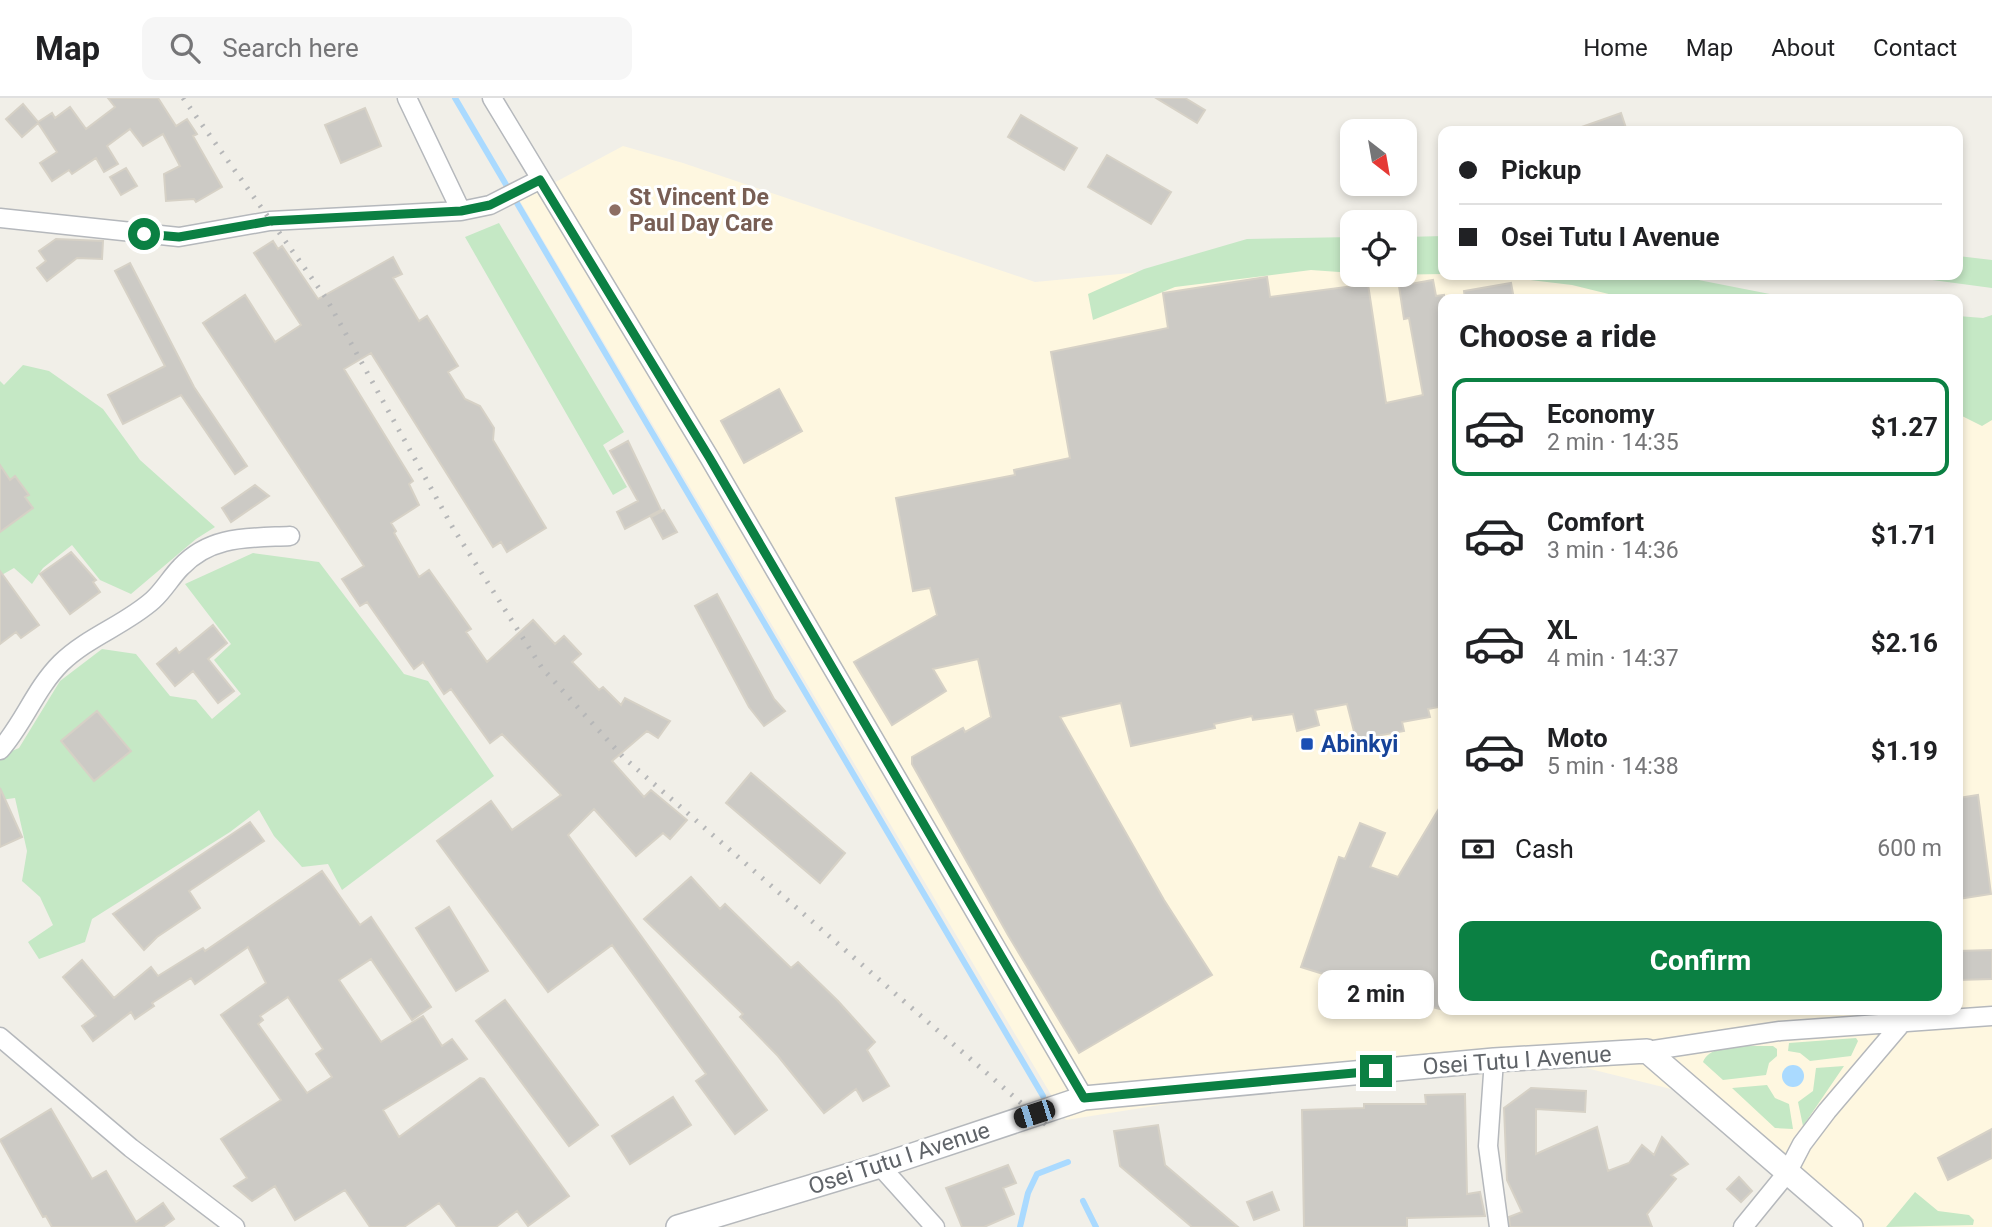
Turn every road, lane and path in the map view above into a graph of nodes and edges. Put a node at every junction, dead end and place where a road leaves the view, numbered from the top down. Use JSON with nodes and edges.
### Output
{"nodes":[{"id":1,"x":408,"y":98,"type":"edge"},
{"id":2,"x":492,"y":98,"type":"edge"},
{"id":3,"x":532,"y":184,"type":"junction"},
{"id":4,"x":461,"y":211,"type":"junction"},
{"id":5,"x":0,"y":218,"type":"edge"},
{"id":6,"x":290,"y":536,"type":"dead end"},
{"id":7,"x":0,"y":750,"type":"edge"},
{"id":8,"x":1992,"y":1016,"type":"edge"},
{"id":9,"x":1900,"y":1024,"type":"junction"},
{"id":10,"x":0,"y":1037,"type":"edge"},
{"id":11,"x":1647,"y":1051,"type":"junction"},
{"id":12,"x":1494,"y":1060,"type":"junction"},
{"id":13,"x":1084,"y":1098,"type":"junction"},
{"id":14,"x":880,"y":1167,"type":"junction"},
{"id":15,"x":1787,"y":1172,"type":"junction"},
{"id":16,"x":235,"y":1227,"type":"edge"},
{"id":17,"x":678,"y":1227,"type":"edge"},
{"id":18,"x":935,"y":1227,"type":"edge"},
{"id":19,"x":1499,"y":1227,"type":"edge"},
{"id":20,"x":1743,"y":1227,"type":"edge"},
{"id":21,"x":1851,"y":1227,"type":"edge"}],
"edges":[{"from":1,"to":4,"type":"street"},
{"from":2,"to":3,"type":"street"},
{"from":3,"to":4,"type":"street"},
{"from":3,"to":13,"type":"street"},
{"from":4,"to":5,"type":"street"},
{"from":6,"to":7,"type":"street"},
{"from":8,"to":9,"type":"street"},
{"from":9,"to":11,"type":"street"},
{"from":9,"to":15,"type":"street"},
{"from":10,"to":16,"type":"street"},
{"from":11,"to":12,"type":"street","name":"Osei Tutu I Avenue"},
{"from":11,"to":15,"type":"street"},
{"from":12,"to":13,"type":"street","name":"Osei Tutu I Avenue"},
{"from":12,"to":19,"type":"street"},
{"from":13,"to":14,"type":"street","name":"Osei Tutu I Avenue"},
{"from":14,"to":17,"type":"street","name":"Osei Tutu I Avenue"},
{"from":14,"to":18,"type":"street"},
{"from":15,"to":20,"type":"street"},
{"from":15,"to":21,"type":"street"}]}
